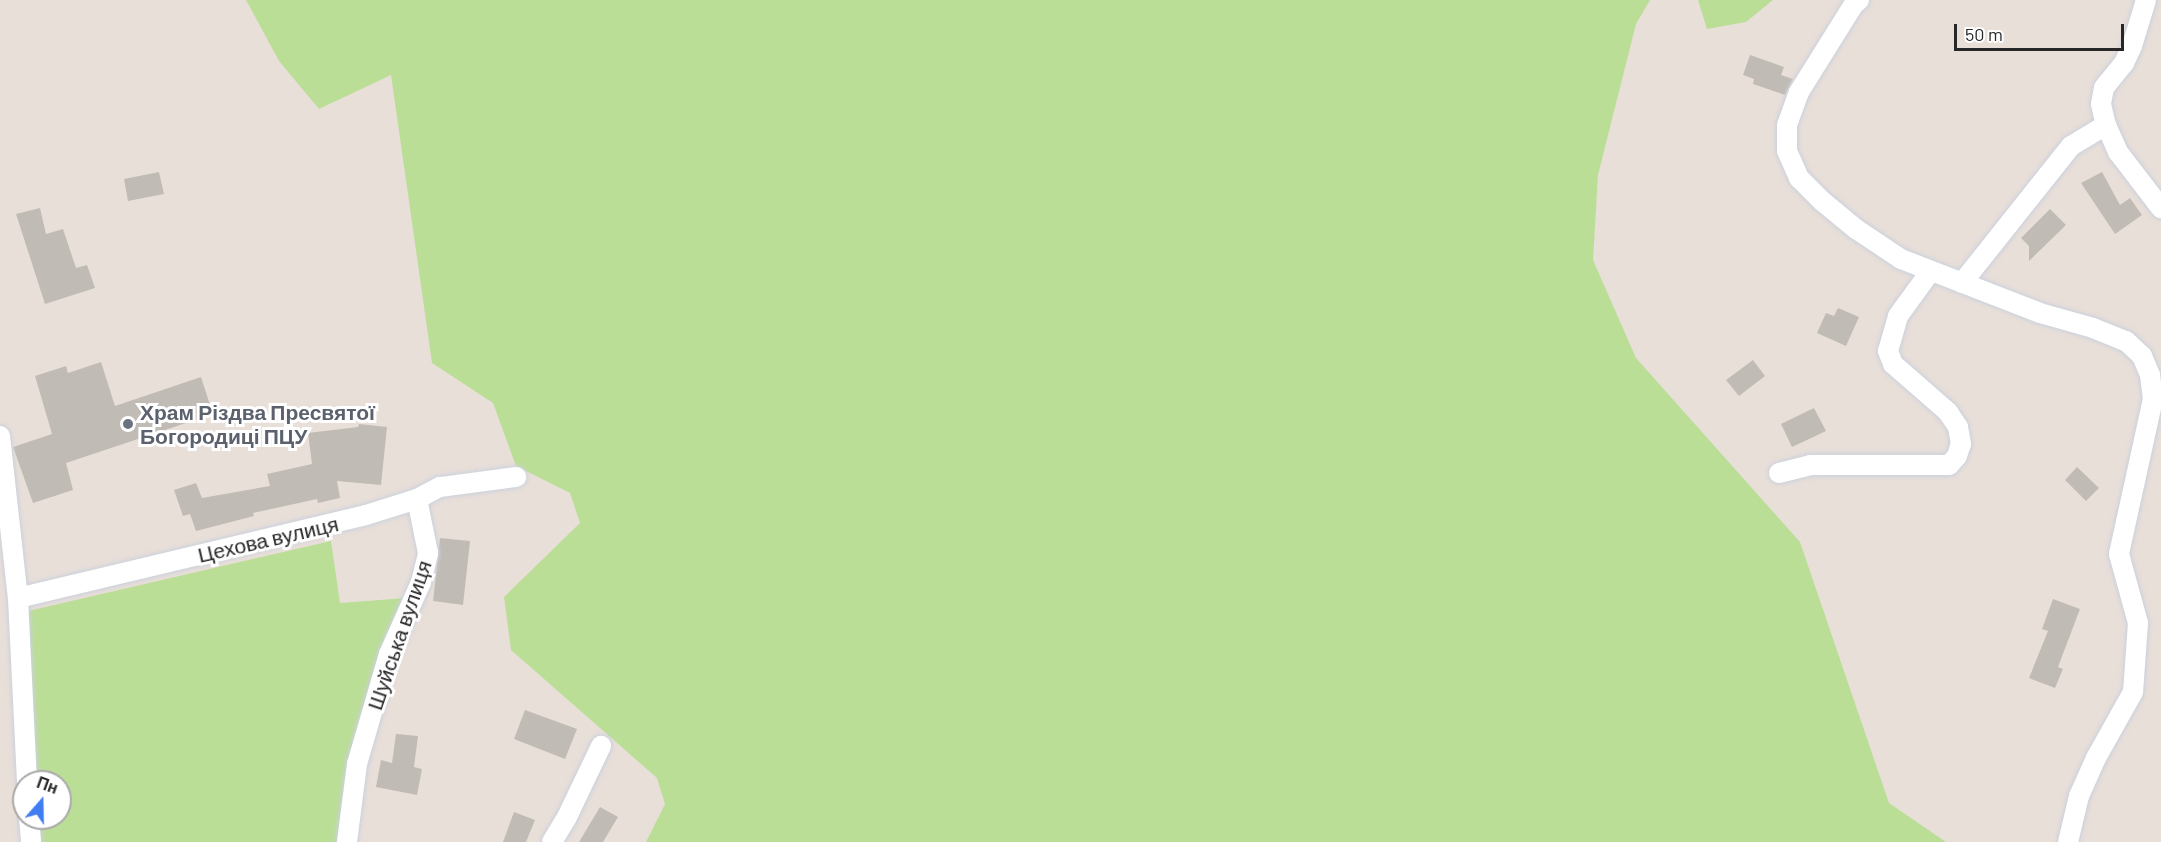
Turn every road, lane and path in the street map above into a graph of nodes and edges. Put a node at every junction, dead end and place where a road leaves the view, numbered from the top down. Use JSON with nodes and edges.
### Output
{"nodes":[{"id":1,"x":1859,"y":0,"type":"edge"},
{"id":2,"x":2146,"y":0,"type":"edge"},
{"id":3,"x":2106,"y":125,"type":"junction"},
{"id":4,"x":2161,"y":208,"type":"edge"},
{"id":5,"x":1930,"y":272,"type":"junction"},
{"id":6,"x":1962,"y":283,"type":"junction"},
{"id":7,"x":0,"y":436,"type":"edge"},
{"id":8,"x":1779,"y":472,"type":"dead end"},
{"id":9,"x":516,"y":477,"type":"dead end"},
{"id":10,"x":417,"y":499,"type":"junction"},
{"id":11,"x":18,"y":598,"type":"junction"},
{"id":12,"x":601,"y":746,"type":"dead end"},
{"id":13,"x":26,"y":770,"type":"edge"},
{"id":14,"x":347,"y":842,"type":"edge"},
{"id":15,"x":552,"y":842,"type":"edge"},
{"id":16,"x":2068,"y":842,"type":"edge"}],
"edges":[{"from":1,"to":5,"type":"street"},
{"from":2,"to":3,"type":"street"},
{"from":3,"to":4,"type":"street"},
{"from":3,"to":6,"type":"street"},
{"from":5,"to":6,"type":"street"},
{"from":5,"to":8,"type":"street"},
{"from":6,"to":16,"type":"street"},
{"from":7,"to":11,"type":"street"},
{"from":9,"to":10,"type":"street","name":"Цехова вулиця"},
{"from":10,"to":11,"type":"street","name":"Цехова вулиця"},
{"from":10,"to":14,"type":"street","name":"Шуйська вулиця"},
{"from":11,"to":13,"type":"street"},
{"from":12,"to":15,"type":"street"}]}
